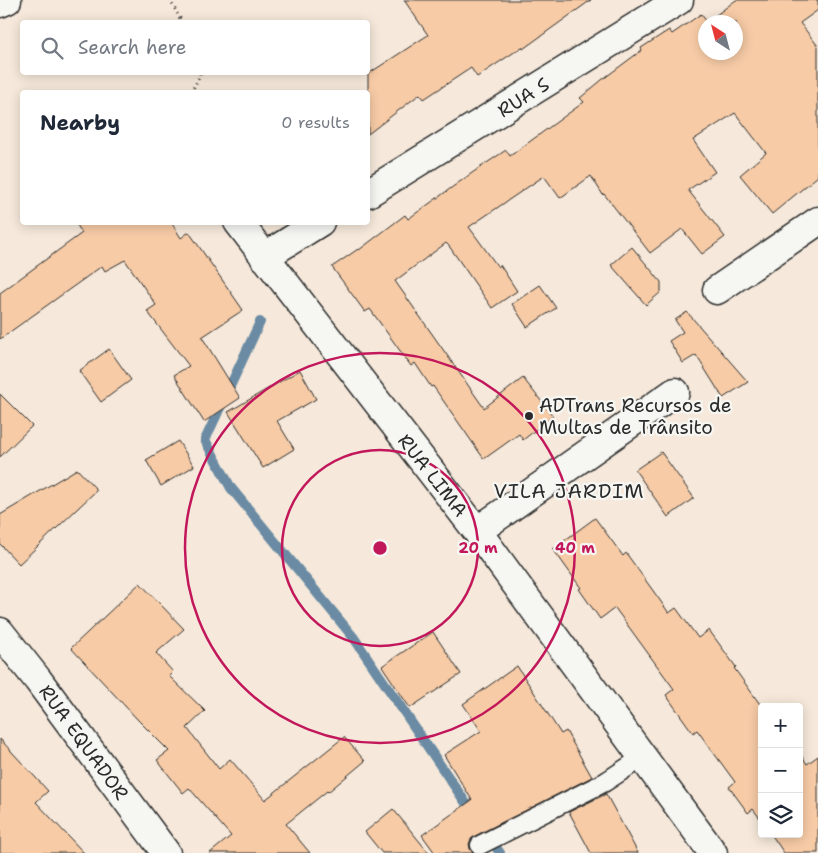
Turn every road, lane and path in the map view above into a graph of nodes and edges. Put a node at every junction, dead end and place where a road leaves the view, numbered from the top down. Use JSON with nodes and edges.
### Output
{"nodes":[{"id":1,"x":7,"y":0,"type":"edge"},
{"id":2,"x":170,"y":0,"type":"edge"},
{"id":3,"x":679,"y":0,"type":"edge"},
{"id":4,"x":0,"y":4,"type":"edge"},
{"id":5,"x":181,"y":20,"type":"edge"},
{"id":6,"x":200,"y":75,"type":"edge"},
{"id":7,"x":192,"y":90,"type":"edge"},
{"id":8,"x":370,"y":192,"type":"edge"},
{"id":9,"x":818,"y":221,"type":"edge"},
{"id":10,"x":240,"y":225,"type":"edge"},
{"id":11,"x":315,"y":225,"type":"edge"},
{"id":12,"x":264,"y":257,"type":"junction"},
{"id":13,"x":716,"y":290,"type":"dead end"},
{"id":14,"x":675,"y":392,"type":"dead end"},
{"id":15,"x":477,"y":532,"type":"junction"},
{"id":16,"x":0,"y":632,"type":"edge"},
{"id":17,"x":642,"y":757,"type":"junction"},
{"id":18,"x":480,"y":844,"type":"dead end"},
{"id":19,"x":166,"y":853,"type":"edge"},
{"id":20,"x":713,"y":853,"type":"edge"}],
"edges":[{"from":1,"to":4,"type":"street"},
{"from":2,"to":5,"type":"path"},
{"from":3,"to":8,"type":"street","name":"RUA S"},
{"from":6,"to":7,"type":"path"},
{"from":9,"to":13,"type":"street"},
{"from":10,"to":12,"type":"street","name":"RUA LIMA"},
{"from":11,"to":12,"type":"street"},
{"from":12,"to":15,"type":"street","name":"RUA LIMA"},
{"from":14,"to":15,"type":"street"},
{"from":15,"to":17,"type":"street","name":"RUA LIMA"},
{"from":16,"to":19,"type":"street","name":"RUA EQUADOR"},
{"from":17,"to":18,"type":"lane"},
{"from":17,"to":20,"type":"street","name":"RUA LIMA"}]}
